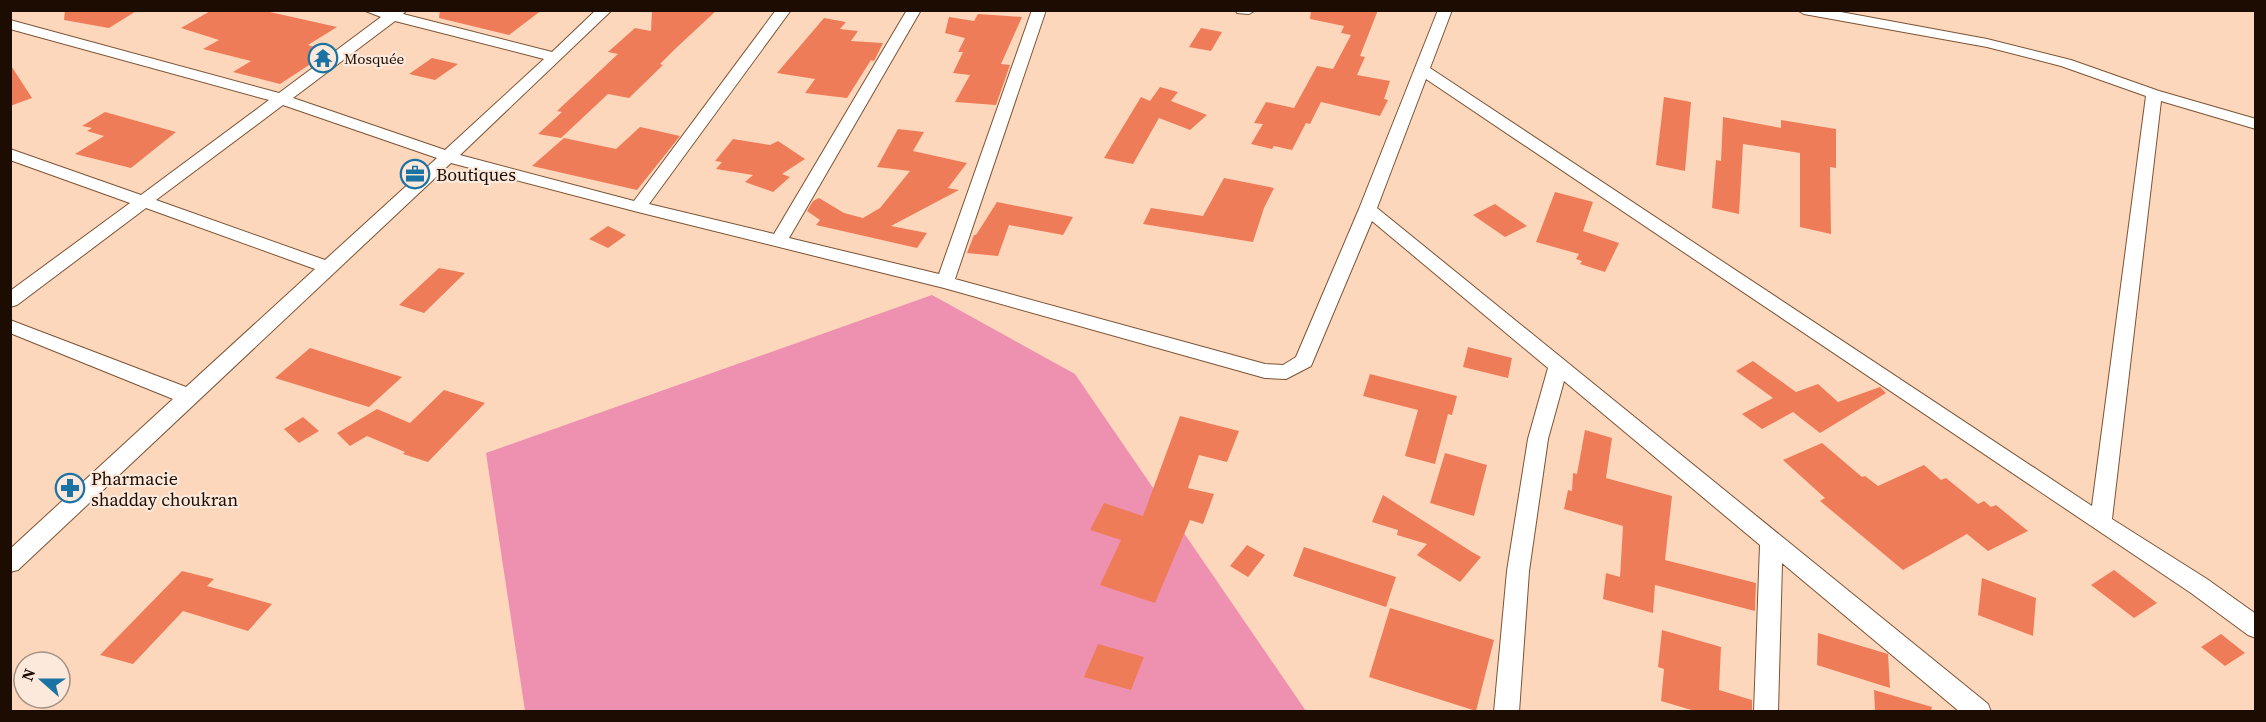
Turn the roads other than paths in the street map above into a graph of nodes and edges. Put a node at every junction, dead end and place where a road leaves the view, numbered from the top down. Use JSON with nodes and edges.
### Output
{"nodes":[{"id":1,"x":370,"y":10,"type":"edge"},
{"id":2,"x":605,"y":10,"type":"edge"},
{"id":3,"x":784,"y":10,"type":"edge"},
{"id":4,"x":914,"y":10,"type":"edge"},
{"id":5,"x":1038,"y":10,"type":"edge"},
{"id":6,"x":1242,"y":10,"type":"edge"},
{"id":7,"x":1249,"y":10,"type":"edge"},
{"id":8,"x":1444,"y":10,"type":"edge"},
{"id":9,"x":1804,"y":10,"type":"edge"},
{"id":10,"x":396,"y":13,"type":"edge"},
{"id":11,"x":10,"y":24,"type":"edge"},
{"id":12,"x":555,"y":57,"type":"junction"},
{"id":13,"x":1421,"y":69,"type":"junction"},
{"id":14,"x":2154,"y":94,"type":"junction"},
{"id":15,"x":279,"y":98,"type":"junction"},
{"id":16,"x":2256,"y":124,"type":"edge"},
{"id":17,"x":10,"y":154,"type":"edge"},
{"id":18,"x":449,"y":157,"type":"junction"},
{"id":19,"x":142,"y":201,"type":"junction"},
{"id":20,"x":638,"y":207,"type":"junction"},
{"id":21,"x":1368,"y":209,"type":"junction"},
{"id":22,"x":778,"y":242,"type":"junction"},
{"id":23,"x":327,"y":267,"type":"junction"},
{"id":24,"x":945,"y":282,"type":"junction"},
{"id":25,"x":10,"y":301,"type":"edge"},
{"id":26,"x":10,"y":326,"type":"edge"},
{"id":27,"x":1558,"y":366,"type":"junction"},
{"id":28,"x":187,"y":396,"type":"junction"},
{"id":29,"x":2101,"y":523,"type":"junction"},
{"id":30,"x":1771,"y":542,"type":"junction"},
{"id":31,"x":10,"y":563,"type":"edge"},
{"id":32,"x":2256,"y":628,"type":"edge"},
{"id":33,"x":1506,"y":711,"type":"edge"},
{"id":34,"x":1766,"y":711,"type":"edge"},
{"id":35,"x":1979,"y":711,"type":"edge"}],
"edges":[{"from":1,"to":10,"type":"street"},
{"from":2,"to":12,"type":"street"},
{"from":3,"to":20,"type":"street"},
{"from":4,"to":22,"type":"street"},
{"from":5,"to":24,"type":"street"},
{"from":6,"to":7,"type":"street"},
{"from":8,"to":13,"type":"street"},
{"from":9,"to":14,"type":"street"},
{"from":10,"to":12,"type":"street"},
{"from":10,"to":15,"type":"street"},
{"from":11,"to":15,"type":"street"},
{"from":12,"to":18,"type":"street"},
{"from":13,"to":21,"type":"street"},
{"from":13,"to":29,"type":"street"},
{"from":14,"to":16,"type":"street"},
{"from":14,"to":29,"type":"street"},
{"from":15,"to":18,"type":"street"},
{"from":15,"to":19,"type":"street"},
{"from":17,"to":19,"type":"street"},
{"from":18,"to":20,"type":"street"},
{"from":18,"to":23,"type":"street"},
{"from":19,"to":23,"type":"street"},
{"from":19,"to":25,"type":"street"},
{"from":20,"to":22,"type":"street"},
{"from":21,"to":24,"type":"street"},
{"from":21,"to":27,"type":"street"},
{"from":22,"to":24,"type":"street"},
{"from":23,"to":28,"type":"street"},
{"from":26,"to":28,"type":"street"},
{"from":27,"to":30,"type":"street"},
{"from":27,"to":33,"type":"street"},
{"from":28,"to":31,"type":"street"},
{"from":29,"to":32,"type":"street"},
{"from":30,"to":34,"type":"street"},
{"from":30,"to":35,"type":"street"}]}
